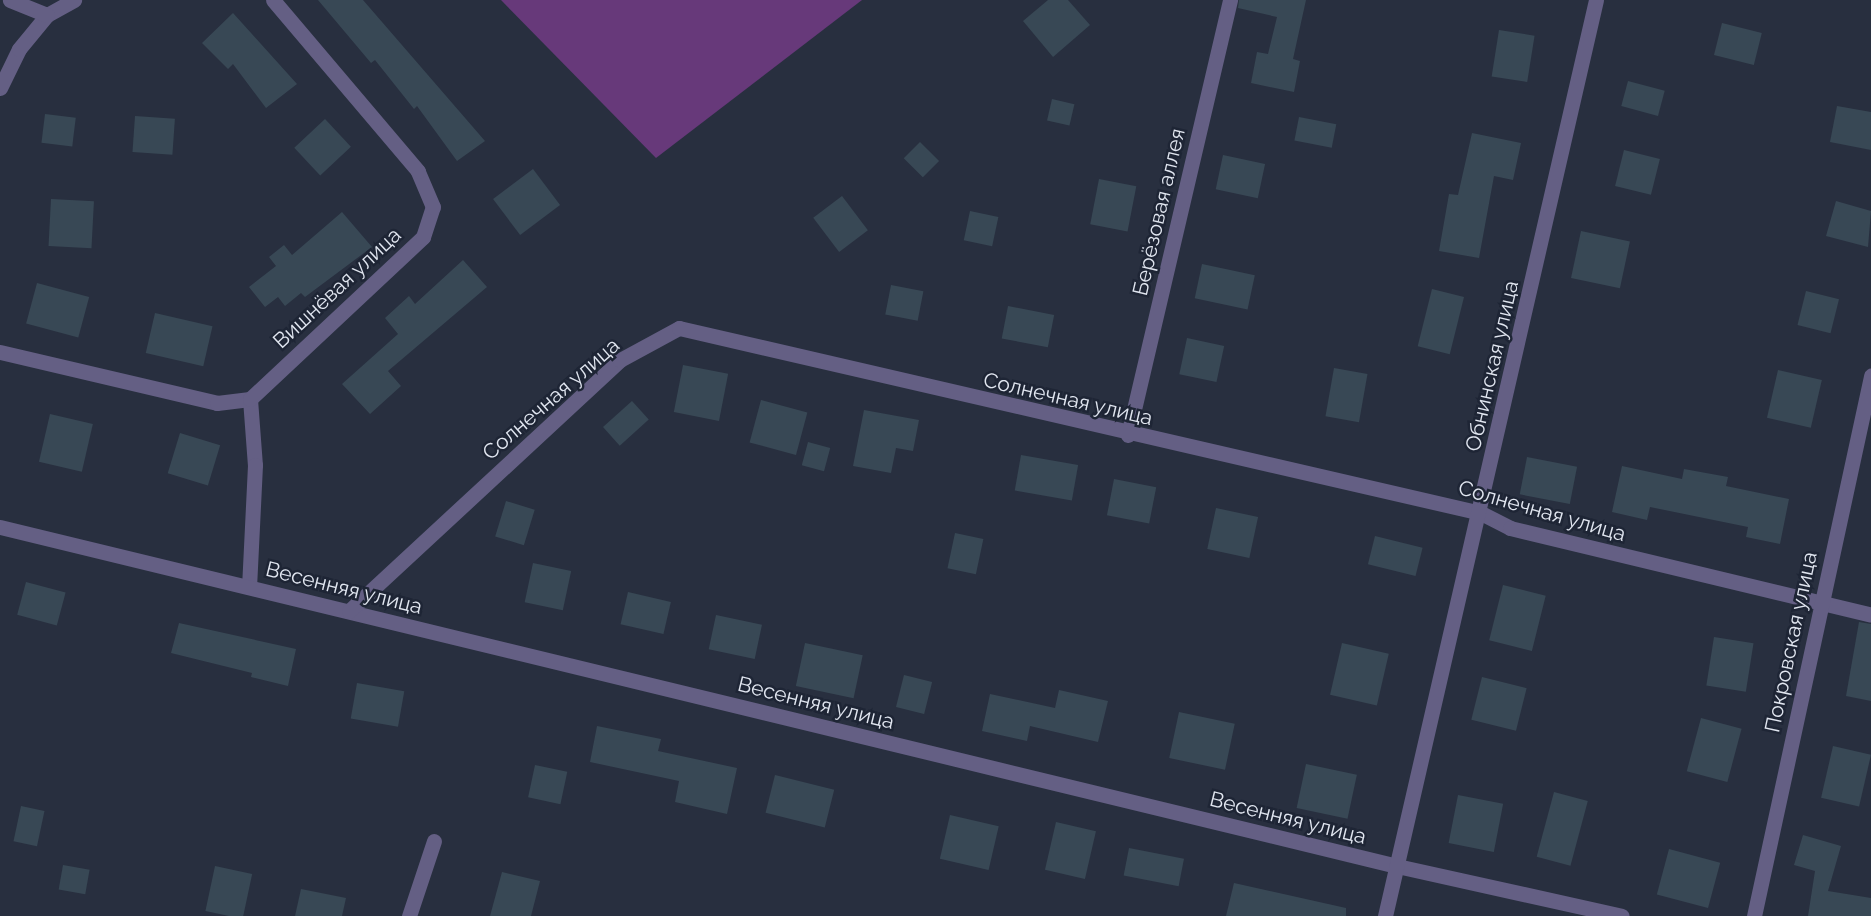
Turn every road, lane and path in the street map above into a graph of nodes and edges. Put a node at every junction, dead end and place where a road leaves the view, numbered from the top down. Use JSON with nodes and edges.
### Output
{"nodes":[{"id":1,"x":10,"y":0,"type":"edge"},
{"id":2,"x":74,"y":0,"type":"edge"},
{"id":3,"x":273,"y":0,"type":"edge"},
{"id":4,"x":1230,"y":0,"type":"edge"},
{"id":5,"x":1596,"y":0,"type":"edge"},
{"id":6,"x":47,"y":15,"type":"junction"},
{"id":7,"x":0,"y":88,"type":"edge"},
{"id":8,"x":0,"y":352,"type":"edge"},
{"id":9,"x":1871,"y":376,"type":"edge"},
{"id":10,"x":250,"y":399,"type":"junction"},
{"id":11,"x":1128,"y":435,"type":"junction"},
{"id":12,"x":1481,"y":513,"type":"junction"},
{"id":13,"x":0,"y":527,"type":"edge"},
{"id":14,"x":249,"y":587,"type":"junction"},
{"id":15,"x":1820,"y":605,"type":"junction"},
{"id":16,"x":349,"y":611,"type":"junction"},
{"id":17,"x":1871,"y":615,"type":"edge"},
{"id":18,"x":434,"y":841,"type":"dead end"},
{"id":19,"x":1397,"y":866,"type":"junction"},
{"id":20,"x":409,"y":916,"type":"edge"},
{"id":21,"x":1385,"y":916,"type":"edge"},
{"id":22,"x":1622,"y":916,"type":"edge"},
{"id":23,"x":1754,"y":916,"type":"edge"}],
"edges":[{"from":1,"to":6,"type":"street"},
{"from":2,"to":6,"type":"street"},
{"from":3,"to":10,"type":"street","name":"Вишнёвая улица"},
{"from":4,"to":11,"type":"street","name":"Берёзовая аллея"},
{"from":5,"to":12,"type":"street","name":"Обнинская улица"},
{"from":6,"to":7,"type":"street"},
{"from":8,"to":10,"type":"street"},
{"from":9,"to":15,"type":"street","name":"Покровская улица"},
{"from":10,"to":14,"type":"street"},
{"from":11,"to":12,"type":"street","name":"Солнечная улица"},
{"from":11,"to":16,"type":"street","name":"Солнечная улица"},
{"from":12,"to":15,"type":"street","name":"Солнечная улица"},
{"from":12,"to":19,"type":"street","name":"Обнинская улица"},
{"from":13,"to":14,"type":"street","name":"Весенняя улица"},
{"from":14,"to":16,"type":"street","name":"Весенняя улица"},
{"from":15,"to":17,"type":"street","name":"Солнечная улица"},
{"from":15,"to":23,"type":"street","name":"Покровская улица"},
{"from":16,"to":19,"type":"street","name":"Весенняя улица"},
{"from":18,"to":20,"type":"street"},
{"from":19,"to":21,"type":"street","name":"Обнинская улица"},
{"from":19,"to":22,"type":"street","name":"Весенняя улица"}]}
